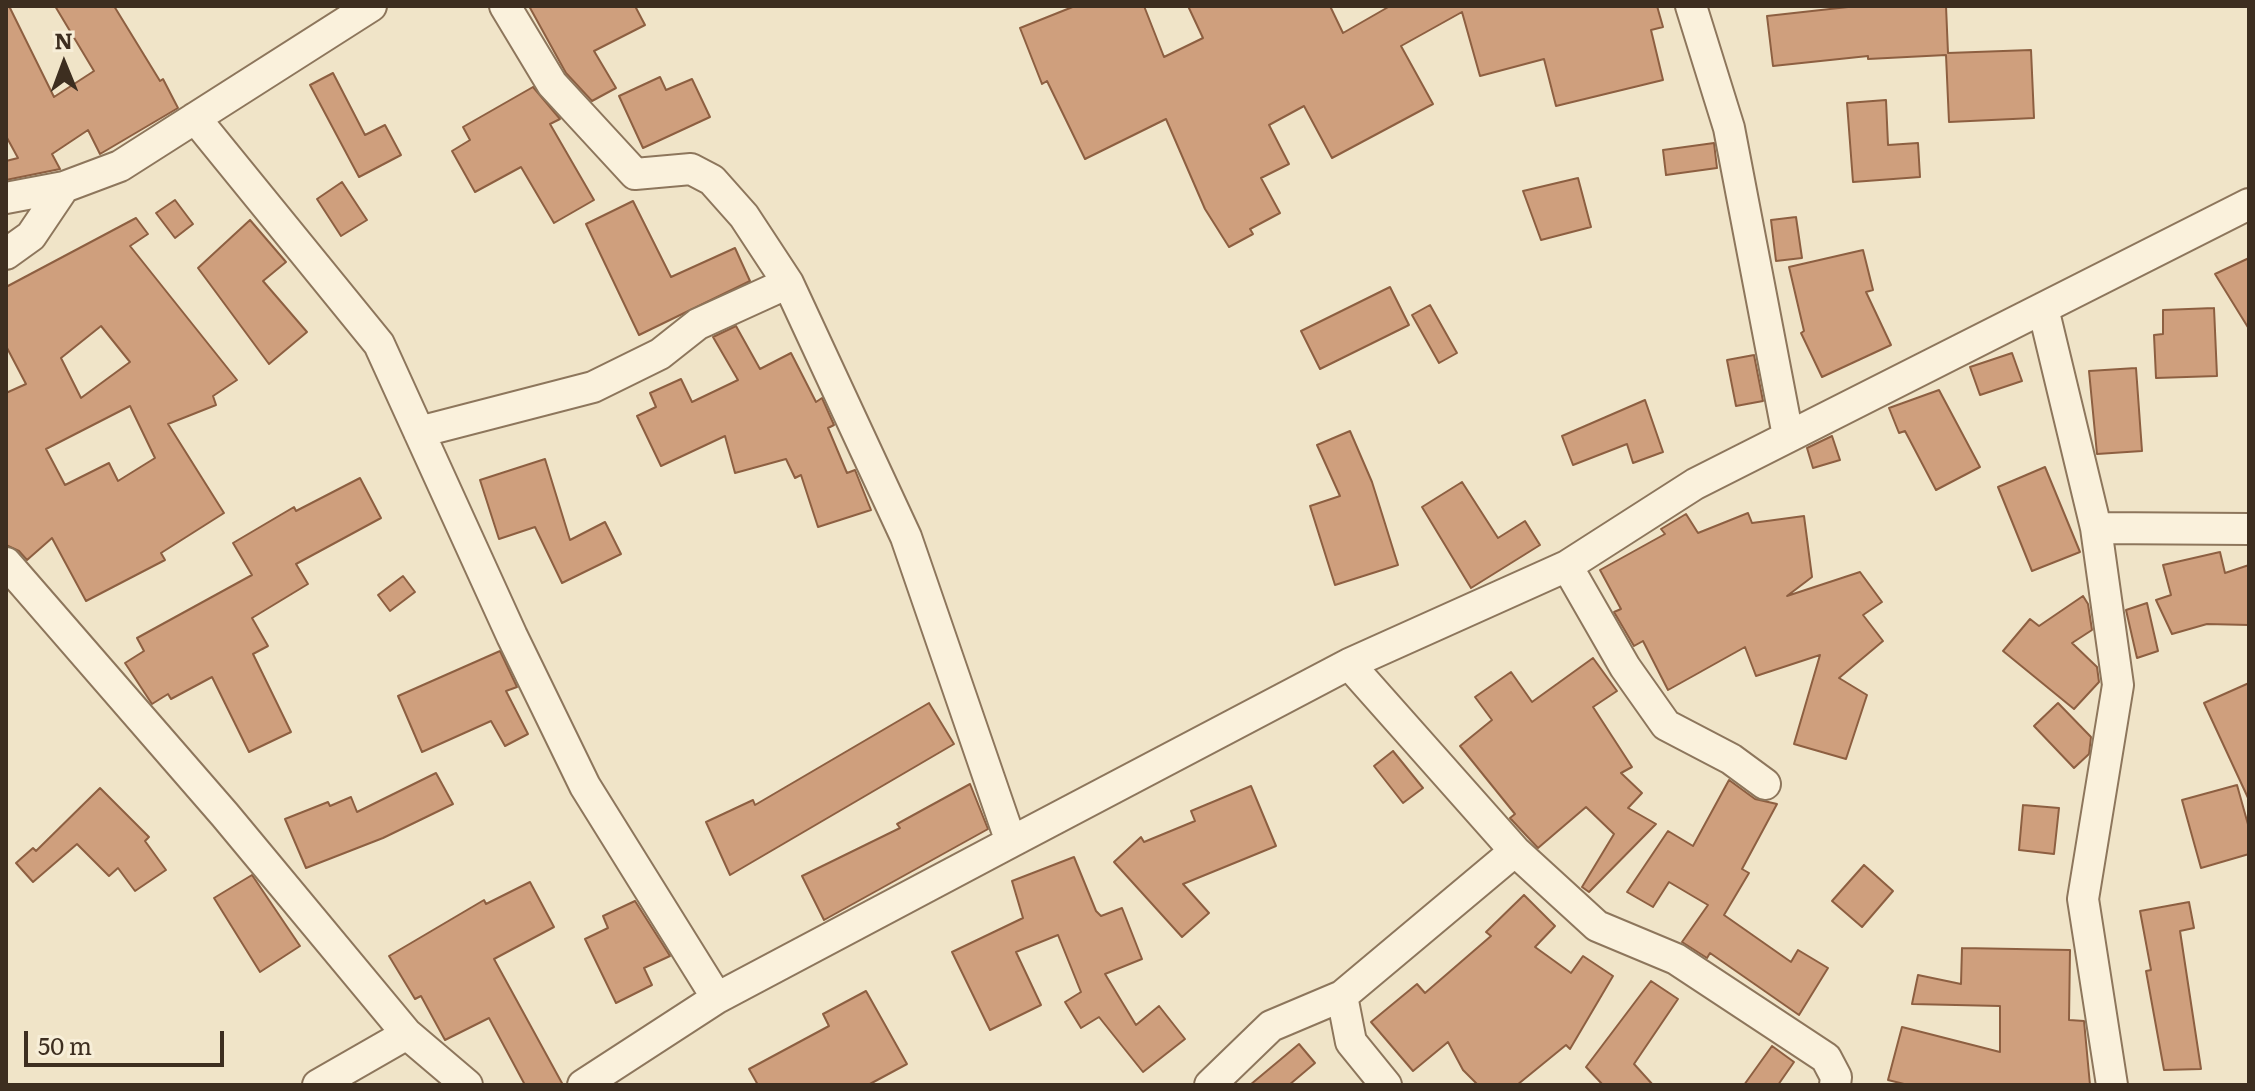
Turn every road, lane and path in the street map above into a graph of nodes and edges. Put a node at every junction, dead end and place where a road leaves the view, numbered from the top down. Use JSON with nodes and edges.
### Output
{"nodes":[{"id":1,"x":371,"y":6,"type":"edge"},
{"id":2,"x":505,"y":6,"type":"edge"},
{"id":3,"x":1691,"y":6,"type":"edge"},
{"id":4,"x":195,"y":118,"type":"junction"},
{"id":5,"x":64,"y":187,"type":"junction"},
{"id":6,"x":6,"y":198,"type":"edge"},
{"id":7,"x":2249,"y":204,"type":"edge"},
{"id":8,"x":6,"y":254,"type":"edge"},
{"id":9,"x":788,"y":283,"type":"junction"},
{"id":10,"x":2043,"y":308,"type":"junction"},
{"id":11,"x":419,"y":432,"type":"junction"},
{"id":12,"x":1788,"y":436,"type":"junction"},
{"id":13,"x":2096,"y":528,"type":"junction"},
{"id":14,"x":2249,"y":529,"type":"edge"},
{"id":15,"x":6,"y":563,"type":"edge"},
{"id":16,"x":1567,"y":566,"type":"junction"},
{"id":17,"x":1349,"y":664,"type":"junction"},
{"id":18,"x":1765,"y":784,"type":"dead end"},
{"id":19,"x":1011,"y":842,"type":"junction"},
{"id":20,"x":1515,"y":851,"type":"junction"},
{"id":21,"x":1342,"y":996,"type":"junction"},
{"id":22,"x":717,"y":998,"type":"junction"},
{"id":23,"x":407,"y":1034,"type":"junction"},
{"id":24,"x":318,"y":1085,"type":"edge"},
{"id":25,"x":467,"y":1085,"type":"edge"},
{"id":26,"x":583,"y":1085,"type":"edge"},
{"id":27,"x":1210,"y":1085,"type":"edge"},
{"id":28,"x":1386,"y":1085,"type":"edge"},
{"id":29,"x":1835,"y":1085,"type":"edge"},
{"id":30,"x":2112,"y":1085,"type":"edge"}],
"edges":[{"from":1,"to":4,"type":"street"},
{"from":2,"to":9,"type":"street"},
{"from":3,"to":12,"type":"street"},
{"from":4,"to":5,"type":"street"},
{"from":4,"to":11,"type":"street"},
{"from":5,"to":6,"type":"street"},
{"from":5,"to":8,"type":"street"},
{"from":7,"to":10,"type":"street"},
{"from":9,"to":11,"type":"street"},
{"from":9,"to":19,"type":"street"},
{"from":10,"to":12,"type":"street"},
{"from":10,"to":13,"type":"street"},
{"from":11,"to":22,"type":"street"},
{"from":12,"to":16,"type":"street"},
{"from":13,"to":14,"type":"street"},
{"from":13,"to":30,"type":"street"},
{"from":15,"to":23,"type":"street"},
{"from":16,"to":17,"type":"street"},
{"from":16,"to":18,"type":"street"},
{"from":17,"to":19,"type":"street"},
{"from":17,"to":20,"type":"street"},
{"from":19,"to":22,"type":"street"},
{"from":20,"to":21,"type":"street"},
{"from":20,"to":29,"type":"street"},
{"from":21,"to":27,"type":"street"},
{"from":21,"to":28,"type":"street"},
{"from":22,"to":26,"type":"street"},
{"from":23,"to":24,"type":"street"},
{"from":23,"to":25,"type":"street"}]}
